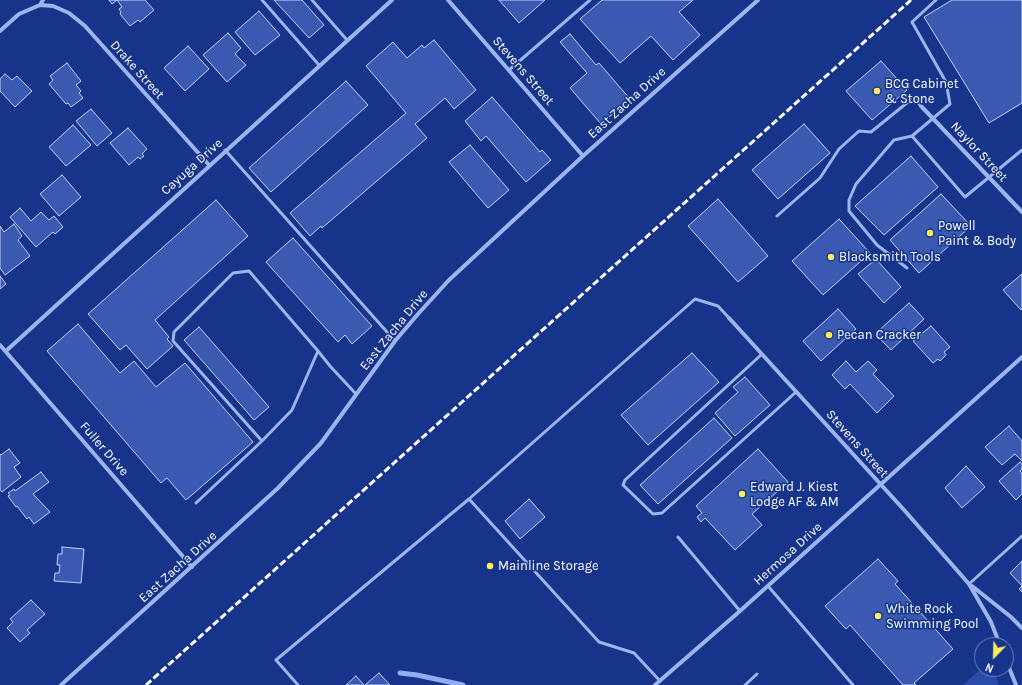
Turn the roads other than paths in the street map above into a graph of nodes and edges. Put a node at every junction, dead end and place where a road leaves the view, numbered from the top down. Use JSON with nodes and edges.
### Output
{"nodes":[{"id":1,"x":44,"y":0,"type":"edge"},
{"id":2,"x":262,"y":0,"type":"edge"},
{"id":3,"x":312,"y":0,"type":"edge"},
{"id":4,"x":392,"y":0,"type":"edge"},
{"id":5,"x":448,"y":0,"type":"edge"},
{"id":6,"x":590,"y":0,"type":"edge"},
{"id":7,"x":758,"y":0,"type":"edge"},
{"id":8,"x":936,"y":0,"type":"edge"},
{"id":9,"x":40,"y":5,"type":"junction"},
{"id":10,"x":0,"y":31,"type":"edge"},
{"id":11,"x":347,"y":40,"type":"junction"},
{"id":12,"x":319,"y":65,"type":"junction"},
{"id":13,"x":509,"y":70,"type":"junction"},
{"id":14,"x":921,"y":106,"type":"joint"},
{"id":15,"x":934,"y":119,"type":"junction"},
{"id":16,"x":912,"y":136,"type":"junction"},
{"id":17,"x":225,"y":150,"type":"junction"},
{"id":18,"x":1022,"y":150,"type":"edge"},
{"id":19,"x":583,"y":156,"type":"junction"},
{"id":20,"x":209,"y":165,"type":"junction"},
{"id":21,"x":989,"y":178,"type":"junction"},
{"id":22,"x":1022,"y":212,"type":"edge"},
{"id":23,"x":777,"y":216,"type":"dead end"},
{"id":24,"x":907,"y":268,"type":"dead end"},
{"id":25,"x":729,"y":318,"type":"joint"},
{"id":26,"x":395,"y":341,"type":"junction"},
{"id":27,"x":0,"y":345,"type":"edge"},
{"id":28,"x":6,"y":351,"type":"junction"},
{"id":29,"x":318,"y":351,"type":"junction"},
{"id":30,"x":762,"y":354,"type":"junction"},
{"id":31,"x":1022,"y":357,"type":"edge"},
{"id":32,"x":796,"y":392,"type":"junction"},
{"id":33,"x":356,"y":394,"type":"junction"},
{"id":34,"x":262,"y":441,"type":"junction"},
{"id":35,"x":879,"y":484,"type":"junction"},
{"id":36,"x":469,"y":499,"type":"junction"},
{"id":37,"x":196,"y":503,"type":"dead end"},
{"id":38,"x":1022,"y":536,"type":"edge"},
{"id":39,"x":678,"y":537,"type":"dead end"},
{"id":40,"x":192,"y":567,"type":"junction"},
{"id":41,"x":969,"y":584,"type":"junction"},
{"id":42,"x":768,"y":586,"type":"junction"},
{"id":43,"x":740,"y":611,"type":"junction"},
{"id":44,"x":1022,"y":628,"type":"edge"},
{"id":45,"x":997,"y":637,"type":"edge"},
{"id":46,"x":757,"y":674,"type":"dead end"},
{"id":47,"x":660,"y":681,"type":"junction"},
{"id":48,"x":61,"y":685,"type":"edge"},
{"id":49,"x":298,"y":685,"type":"edge"},
{"id":50,"x":655,"y":685,"type":"edge"},
{"id":51,"x":745,"y":685,"type":"edge"},
{"id":52,"x":853,"y":685,"type":"edge"}],
"edges":[{"from":1,"to":9,"type":"street"},
{"from":2,"to":12,"type":"lane"},
{"from":3,"to":11,"type":"lane"},
{"from":4,"to":11,"type":"street","name":"Cayuga Drive"},
{"from":5,"to":13,"type":"street","name":"Stevens Street"},
{"from":6,"to":13,"type":"lane"},
{"from":7,"to":19,"type":"street","name":"East Zacha Drive"},
{"from":8,"to":15,"type":"lane"},
{"from":9,"to":10,"type":"street"},
{"from":9,"to":20,"type":"street","name":"Drake Street"},
{"from":11,"to":12,"type":"street","name":"Cayuga Drive"},
{"from":12,"to":17,"type":"street","name":"Cayuga Drive"},
{"from":13,"to":19,"type":"street","name":"Stevens Street"},
{"from":14,"to":15,"type":"street","name":"Naylor Street"},
{"from":14,"to":23,"type":"lane"},
{"from":15,"to":16,"type":"lane"},
{"from":15,"to":21,"type":"street","name":"Naylor Street"},
{"from":16,"to":21,"type":"lane"},
{"from":16,"to":24,"type":"lane"},
{"from":17,"to":20,"type":"street","name":"Cayuga Drive"},
{"from":17,"to":26,"type":"lane"},
{"from":18,"to":21,"type":"lane"},
{"from":19,"to":26,"type":"street","name":"East Zacha Drive"},
{"from":20,"to":28,"type":"street","name":"Cayuga Drive"},
{"from":21,"to":22,"type":"street","name":"Naylor Street"},
{"from":25,"to":30,"type":"street","name":"Stevens Street"},
{"from":25,"to":36,"type":"lane"},
{"from":26,"to":33,"type":"street","name":"East Zacha Drive"},
{"from":27,"to":28,"type":"street","name":"Fuller Drive"},
{"from":28,"to":40,"type":"street","name":"Fuller Drive"},
{"from":29,"to":33,"type":"lane"},
{"from":29,"to":34,"type":"lane"},
{"from":29,"to":34,"type":"lane"},
{"from":30,"to":32,"type":"street","name":"Stevens Street"},
{"from":30,"to":32,"type":"lane"},
{"from":31,"to":35,"type":"street","name":"Hermosa Drive"},
{"from":32,"to":35,"type":"street","name":"Stevens Street"},
{"from":33,"to":40,"type":"street","name":"East Zacha Drive"},
{"from":34,"to":37,"type":"lane"},
{"from":35,"to":41,"type":"street","name":"Stevens Street"},
{"from":35,"to":42,"type":"street","name":"Hermosa Drive"},
{"from":36,"to":47,"type":"lane"},
{"from":36,"to":49,"type":"lane"},
{"from":38,"to":41,"type":"lane"},
{"from":39,"to":43,"type":"lane"},
{"from":40,"to":48,"type":"street","name":"East Zacha Drive"},
{"from":41,"to":44,"type":"street","name":"Stevens Street"},
{"from":41,"to":45,"type":"street","name":"Stevens Street"},
{"from":42,"to":43,"type":"street","name":"Hermosa Drive"},
{"from":42,"to":52,"type":"lane"},
{"from":43,"to":47,"type":"street","name":"Hermosa Drive"},
{"from":46,"to":51,"type":"lane"},
{"from":47,"to":50,"type":"street","name":"Hermosa Drive"}]}
